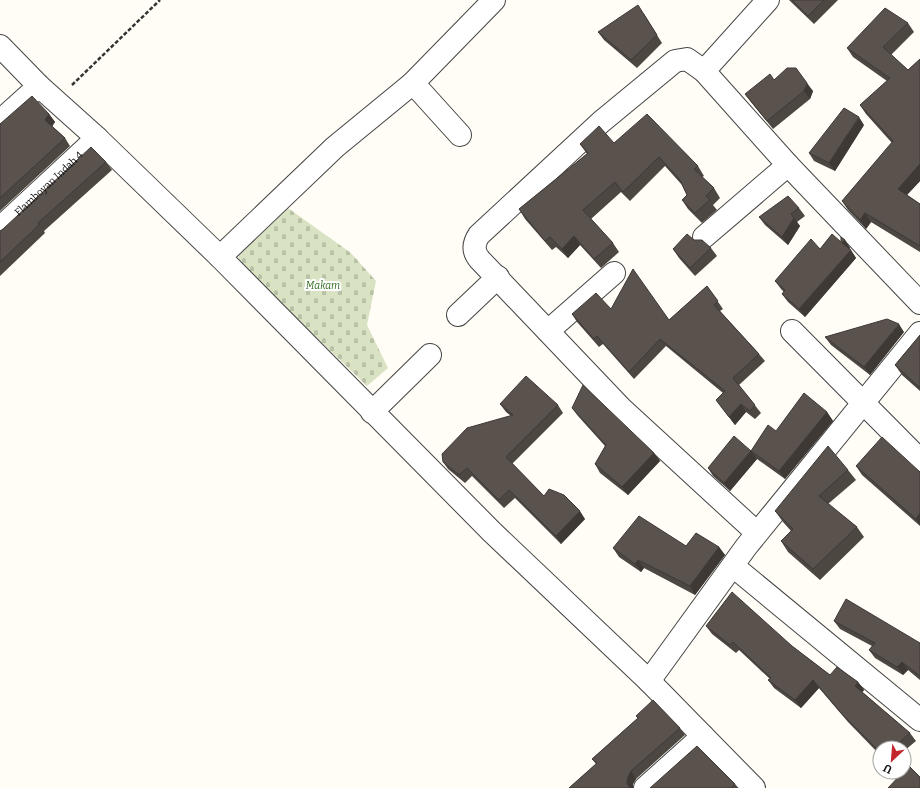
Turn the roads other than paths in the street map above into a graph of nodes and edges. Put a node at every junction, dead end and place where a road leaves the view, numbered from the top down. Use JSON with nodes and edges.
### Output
{"nodes":[{"id":1,"x":494,"y":0,"type":"edge"},
{"id":2,"x":768,"y":0,"type":"edge"},
{"id":3,"x":0,"y":46,"type":"edge"},
{"id":4,"x":704,"y":71,"type":"junction"},
{"id":5,"x":413,"y":83,"type":"junction"},
{"id":6,"x":39,"y":86,"type":"junction"},
{"id":7,"x":0,"y":121,"type":"edge"},
{"id":8,"x":460,"y":135,"type":"dead end"},
{"id":9,"x":97,"y":138,"type":"junction"},
{"id":10,"x":788,"y":165,"type":"junction"},
{"id":11,"x":0,"y":228,"type":"edge"},
{"id":12,"x":704,"y":237,"type":"dead end"},
{"id":13,"x":220,"y":257,"type":"junction"},
{"id":14,"x":614,"y":273,"type":"dead end"},
{"id":15,"x":498,"y":277,"type":"junction"},
{"id":16,"x":920,"y":302,"type":"edge"},
{"id":17,"x":458,"y":315,"type":"dead end"},
{"id":18,"x":548,"y":331,"type":"junction"},
{"id":19,"x":792,"y":331,"type":"dead end"},
{"id":20,"x":920,"y":332,"type":"edge"},
{"id":21,"x":430,"y":355,"type":"dead end"},
{"id":22,"x":864,"y":403,"type":"junction"},
{"id":23,"x":372,"y":412,"type":"junction"},
{"id":24,"x":920,"y":460,"type":"edge"},
{"id":25,"x":757,"y":533,"type":"junction"},
{"id":26,"x":732,"y":566,"type":"junction"},
{"id":27,"x":649,"y":681,"type":"junction"},
{"id":28,"x":920,"y":720,"type":"edge"},
{"id":29,"x":703,"y":736,"type":"junction"},
{"id":30,"x":645,"y":788,"type":"edge"},
{"id":31,"x":754,"y":788,"type":"edge"}],
"edges":[{"from":1,"to":5,"type":"street"},
{"from":2,"to":4,"type":"street"},
{"from":3,"to":6,"type":"street"},
{"from":4,"to":10,"type":"street"},
{"from":4,"to":15,"type":"street"},
{"from":5,"to":8,"type":"street"},
{"from":5,"to":13,"type":"street"},
{"from":6,"to":7,"type":"street"},
{"from":6,"to":9,"type":"street"},
{"from":9,"to":11,"type":"street","name":"Flamboyan Indah 4"},
{"from":9,"to":13,"type":"street"},
{"from":10,"to":12,"type":"street"},
{"from":10,"to":16,"type":"street"},
{"from":13,"to":23,"type":"street"},
{"from":14,"to":18,"type":"street"},
{"from":15,"to":17,"type":"street"},
{"from":15,"to":18,"type":"street"},
{"from":18,"to":25,"type":"street"},
{"from":19,"to":22,"type":"street"},
{"from":20,"to":22,"type":"street"},
{"from":21,"to":23,"type":"street"},
{"from":22,"to":24,"type":"street"},
{"from":22,"to":25,"type":"street"},
{"from":23,"to":27,"type":"street"},
{"from":25,"to":26,"type":"street"},
{"from":26,"to":27,"type":"street"},
{"from":26,"to":28,"type":"street"},
{"from":27,"to":29,"type":"street"},
{"from":29,"to":30,"type":"street"},
{"from":29,"to":31,"type":"street"}]}
